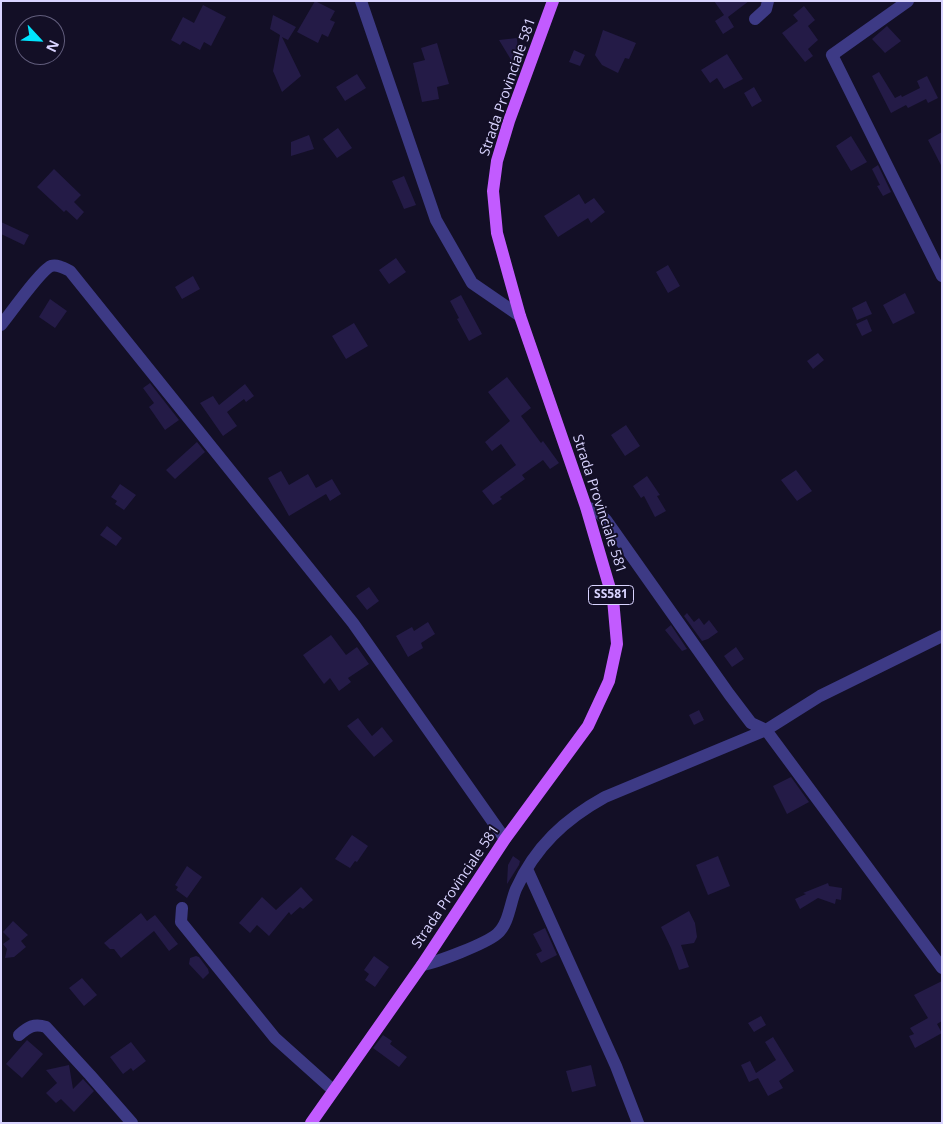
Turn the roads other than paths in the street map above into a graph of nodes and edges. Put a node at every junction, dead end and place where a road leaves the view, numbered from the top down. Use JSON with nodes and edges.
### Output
{"nodes":[{"id":1,"x":361,"y":1,"type":"edge"},
{"id":2,"x":553,"y":1,"type":"edge"},
{"id":3,"x":768,"y":1,"type":"edge"},
{"id":4,"x":908,"y":1,"type":"edge"},
{"id":5,"x":755,"y":19,"type":"dead end"},
{"id":6,"x":942,"y":276,"type":"edge"},
{"id":7,"x":520,"y":316,"type":"junction"},
{"id":8,"x":1,"y":325,"type":"edge"},
{"id":9,"x":586,"y":507,"type":"junction"},
{"id":10,"x":942,"y":636,"type":"edge"},
{"id":11,"x":766,"y":730,"type":"junction"},
{"id":12,"x":505,"y":839,"type":"junction"},
{"id":13,"x":527,"y":869,"type":"junction"},
{"id":14,"x":182,"y":908,"type":"dead end"},
{"id":15,"x":422,"y":965,"type":"junction"},
{"id":16,"x":942,"y":968,"type":"edge"},
{"id":17,"x":19,"y":1035,"type":"dead end"},
{"id":18,"x":333,"y":1090,"type":"junction"},
{"id":19,"x":132,"y":1123,"type":"edge"},
{"id":20,"x":311,"y":1123,"type":"edge"},
{"id":21,"x":638,"y":1123,"type":"edge"}],
"edges":[{"from":1,"to":7,"type":"street"},
{"from":2,"to":7,"type":"main road","name":"Strada Provinciale 581","number":"SS581"},
{"from":3,"to":5,"type":"street"},
{"from":4,"to":6,"type":"street"},
{"from":7,"to":9,"type":"main road","name":"Strada Provinciale 581","number":"SS581"},
{"from":8,"to":12,"type":"street"},
{"from":9,"to":11,"type":"street"},
{"from":9,"to":12,"type":"main road","name":"Strada Provinciale 581","number":"SS581"},
{"from":10,"to":11,"type":"street"},
{"from":11,"to":13,"type":"street"},
{"from":11,"to":16,"type":"street"},
{"from":12,"to":15,"type":"main road","name":"Strada Provinciale 581","number":"SS581"},
{"from":13,"to":15,"type":"street"},
{"from":13,"to":21,"type":"street"},
{"from":14,"to":18,"type":"street"},
{"from":15,"to":18,"type":"main road","name":"Strada Provinciale 581","number":"SS581"},
{"from":17,"to":19,"type":"street"},
{"from":18,"to":20,"type":"main road","name":"Strada Provinciale 581","number":"SS581"}]}
